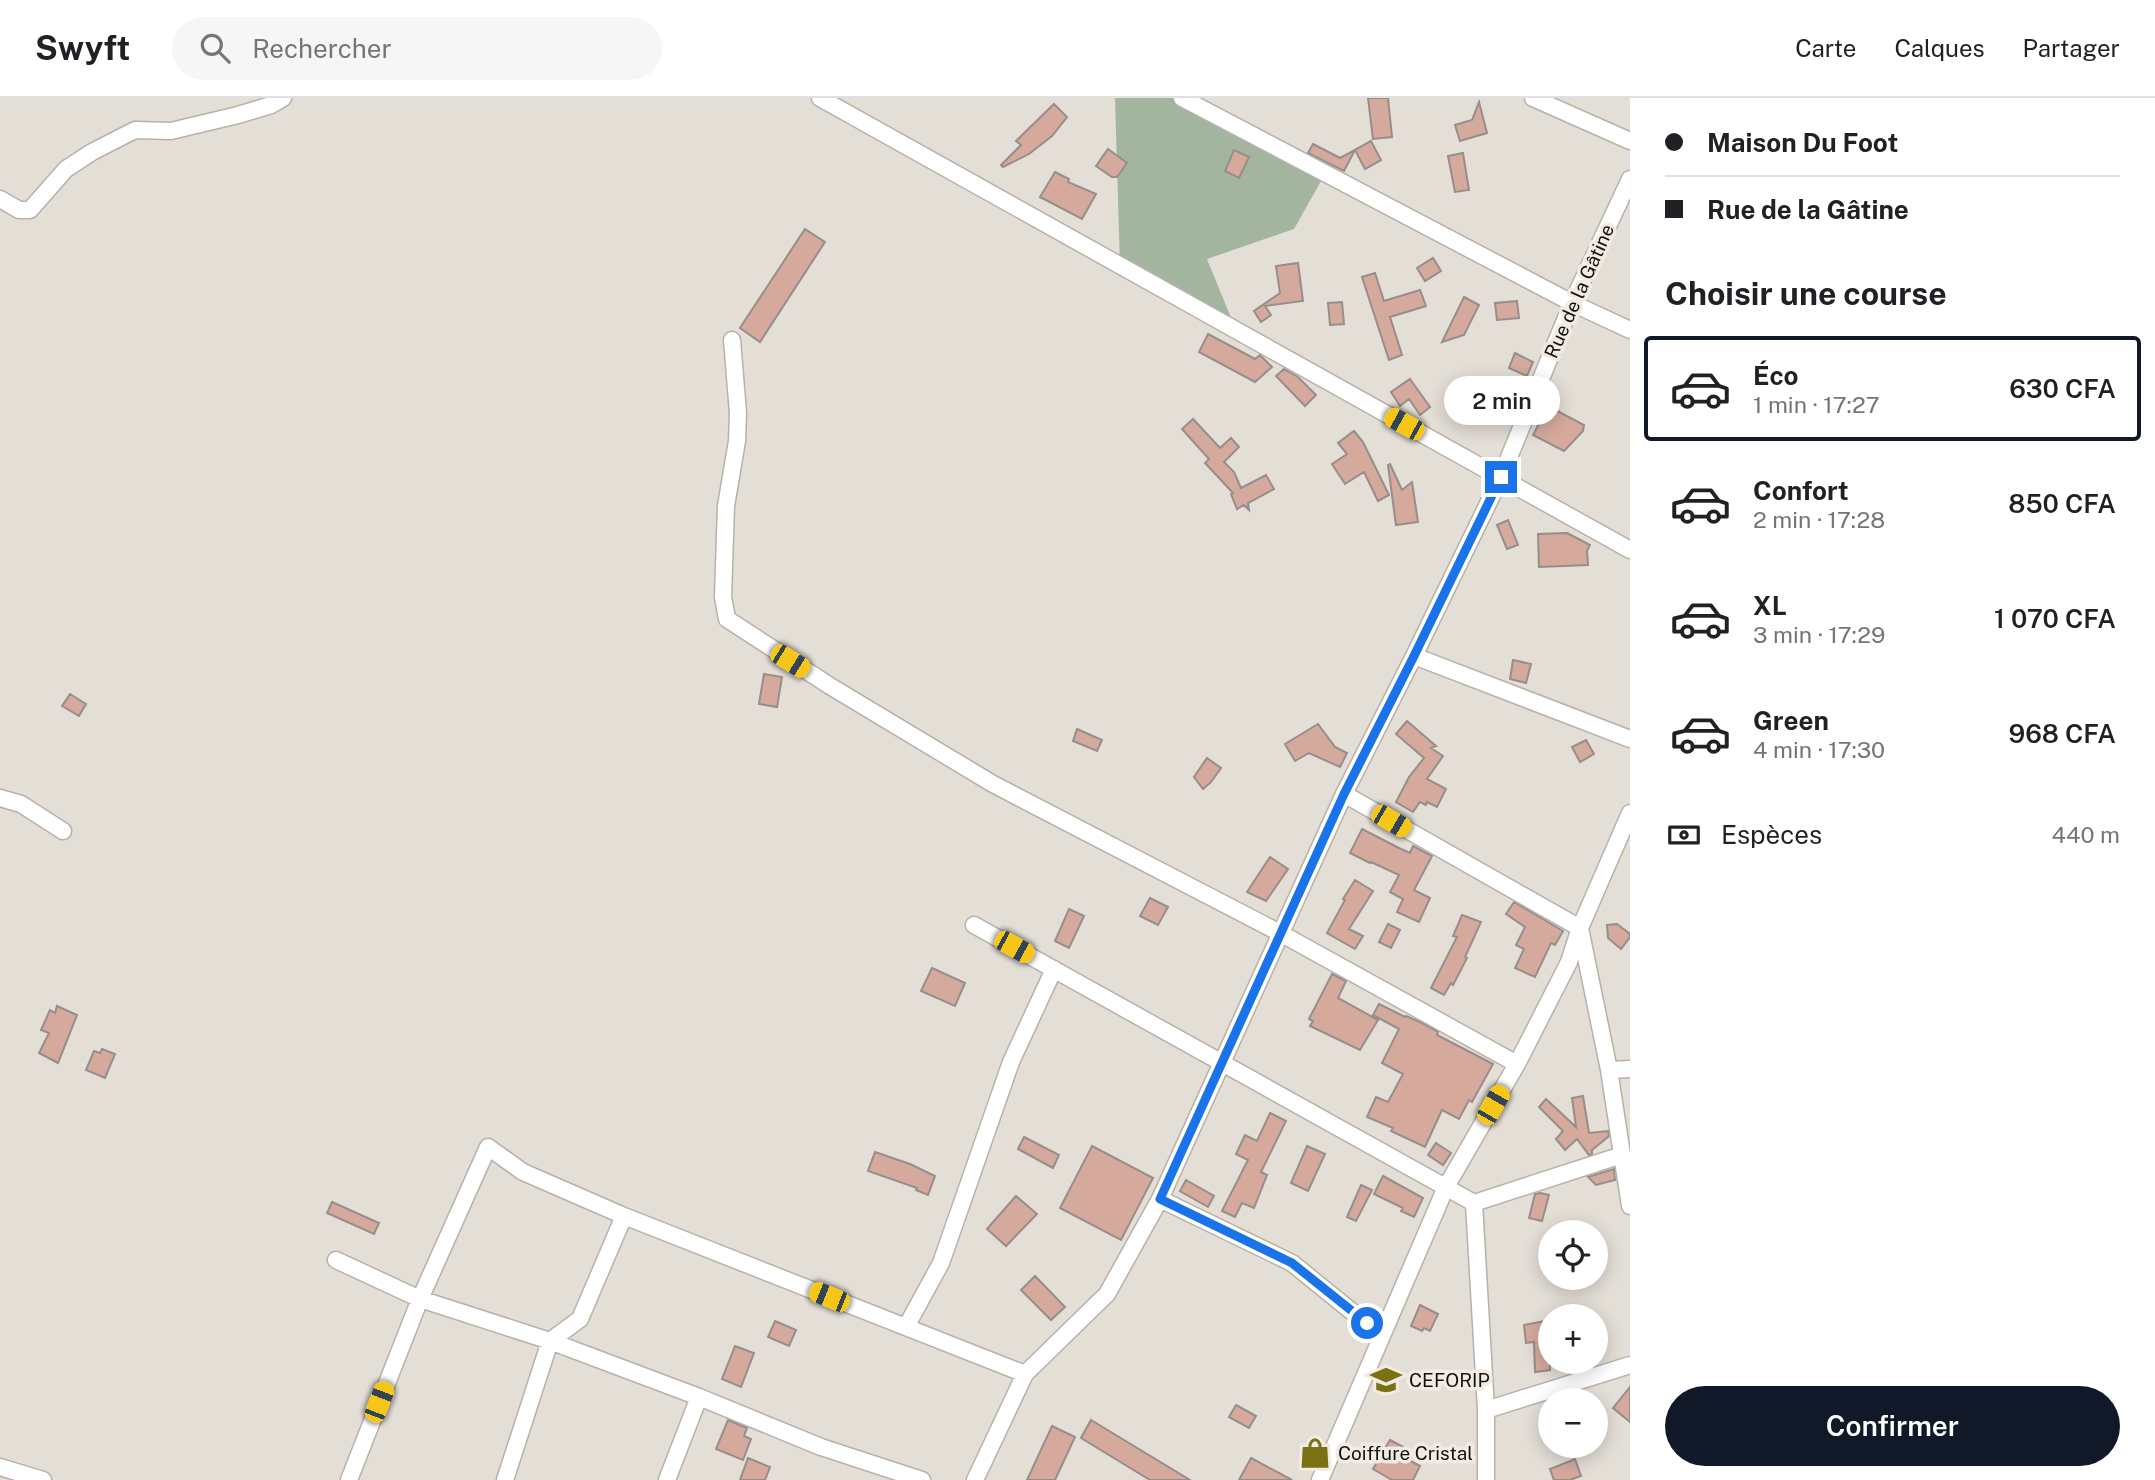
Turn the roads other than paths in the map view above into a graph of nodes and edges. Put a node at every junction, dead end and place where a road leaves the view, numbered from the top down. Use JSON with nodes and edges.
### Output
{"nodes":[{"id":1,"x":283,"y":98,"type":"edge"},
{"id":2,"x":820,"y":98,"type":"edge"},
{"id":3,"x":1182,"y":98,"type":"edge"},
{"id":4,"x":1533,"y":98,"type":"edge"},
{"id":5,"x":1630,"y":141,"type":"edge"},
{"id":6,"x":1630,"y":180,"type":"edge"},
{"id":7,"x":0,"y":200,"type":"edge"},
{"id":8,"x":1572,"y":303,"type":"junction"},
{"id":9,"x":1630,"y":330,"type":"edge"},
{"id":10,"x":732,"y":340,"type":"dead end"},
{"id":11,"x":1501,"y":477,"type":"junction"},
{"id":12,"x":1630,"y":550,"type":"edge"},
{"id":13,"x":1414,"y":656,"type":"junction"},
{"id":14,"x":1630,"y":739,"type":"edge"},
{"id":15,"x":1344,"y":794,"type":"junction"},
{"id":16,"x":0,"y":798,"type":"edge"},
{"id":17,"x":1630,"y":813,"type":"edge"},
{"id":18,"x":63,"y":831,"type":"dead end"},
{"id":19,"x":974,"y":925,"type":"dead end"},
{"id":20,"x":1580,"y":928,"type":"junction"},
{"id":21,"x":1280,"y":933,"type":"junction"},
{"id":22,"x":1054,"y":969,"type":"junction"},
{"id":23,"x":1221,"y":1062,"type":"junction"},
{"id":24,"x":1517,"y":1064,"type":"junction"},
{"id":25,"x":1630,"y":1069,"type":"edge"},
{"id":26,"x":1609,"y":1070,"type":"junction"},
{"id":27,"x":1622,"y":1155,"type":"junction"},
{"id":28,"x":1446,"y":1186,"type":"junction"},
{"id":29,"x":1160,"y":1199,"type":"junction"},
{"id":30,"x":1474,"y":1203,"type":"junction"},
{"id":31,"x":1630,"y":1206,"type":"edge"},
{"id":32,"x":624,"y":1216,"type":"junction"},
{"id":33,"x":336,"y":1260,"type":"dead end"},
{"id":34,"x":420,"y":1299,"type":"junction"},
{"id":35,"x":906,"y":1327,"type":"junction"},
{"id":36,"x":1382,"y":1336,"type":"junction"},
{"id":37,"x":550,"y":1341,"type":"junction"},
{"id":38,"x":1630,"y":1365,"type":"edge"},
{"id":39,"x":1025,"y":1374,"type":"junction"},
{"id":40,"x":699,"y":1397,"type":"junction"},
{"id":41,"x":1486,"y":1410,"type":"junction"},
{"id":42,"x":0,"y":1468,"type":"edge"},
{"id":43,"x":43,"y":1480,"type":"edge"},
{"id":44,"x":349,"y":1480,"type":"edge"},
{"id":45,"x":505,"y":1480,"type":"edge"},
{"id":46,"x":667,"y":1480,"type":"edge"},
{"id":47,"x":922,"y":1480,"type":"edge"},
{"id":48,"x":975,"y":1480,"type":"edge"},
{"id":49,"x":1320,"y":1480,"type":"edge"},
{"id":50,"x":1486,"y":1480,"type":"edge"}],
"edges":[{"from":1,"to":7,"type":"street"},
{"from":2,"to":11,"type":"street"},
{"from":3,"to":8,"type":"street"},
{"from":4,"to":5,"type":"street"},
{"from":6,"to":8,"type":"street","name":"Rue de la Gâtine"},
{"from":8,"to":9,"type":"street"},
{"from":8,"to":11,"type":"street","name":"Rue de la Gâtine"},
{"from":10,"to":21,"type":"street"},
{"from":11,"to":12,"type":"street"},
{"from":11,"to":13,"type":"street","name":"Rue de la Gâtine"},
{"from":13,"to":14,"type":"street"},
{"from":13,"to":15,"type":"street","name":"Rue de la Gâtine"},
{"from":15,"to":20,"type":"street"},
{"from":15,"to":21,"type":"street","name":"Rue de la Gâtine"},
{"from":16,"to":18,"type":"street"},
{"from":17,"to":20,"type":"street"},
{"from":19,"to":22,"type":"street"},
{"from":20,"to":24,"type":"street"},
{"from":20,"to":26,"type":"street"},
{"from":21,"to":23,"type":"street","name":"Rue de la Gâtine"},
{"from":21,"to":24,"type":"street"},
{"from":22,"to":23,"type":"street"},
{"from":22,"to":35,"type":"street"},
{"from":23,"to":28,"type":"street"},
{"from":23,"to":29,"type":"street","name":"Rue de la Gâtine"},
{"from":24,"to":28,"type":"street"},
{"from":25,"to":26,"type":"street"},
{"from":26,"to":27,"type":"street"},
{"from":27,"to":30,"type":"street"},
{"from":27,"to":31,"type":"street"},
{"from":28,"to":30,"type":"street"},
{"from":28,"to":36,"type":"street"},
{"from":29,"to":36,"type":"street"},
{"from":29,"to":39,"type":"street","name":"Rue de la Gâtine"},
{"from":30,"to":41,"type":"street"},
{"from":32,"to":34,"type":"street"},
{"from":32,"to":35,"type":"street"},
{"from":32,"to":37,"type":"street"},
{"from":33,"to":34,"type":"street"},
{"from":34,"to":37,"type":"street"},
{"from":34,"to":44,"type":"street"},
{"from":35,"to":39,"type":"street"},
{"from":36,"to":49,"type":"street"},
{"from":37,"to":40,"type":"street"},
{"from":37,"to":45,"type":"street"},
{"from":38,"to":41,"type":"street"},
{"from":39,"to":48,"type":"street","name":"Rue de la Gâtine"},
{"from":40,"to":46,"type":"street"},
{"from":40,"to":47,"type":"street"},
{"from":41,"to":50,"type":"street"},
{"from":42,"to":43,"type":"street"}]}
